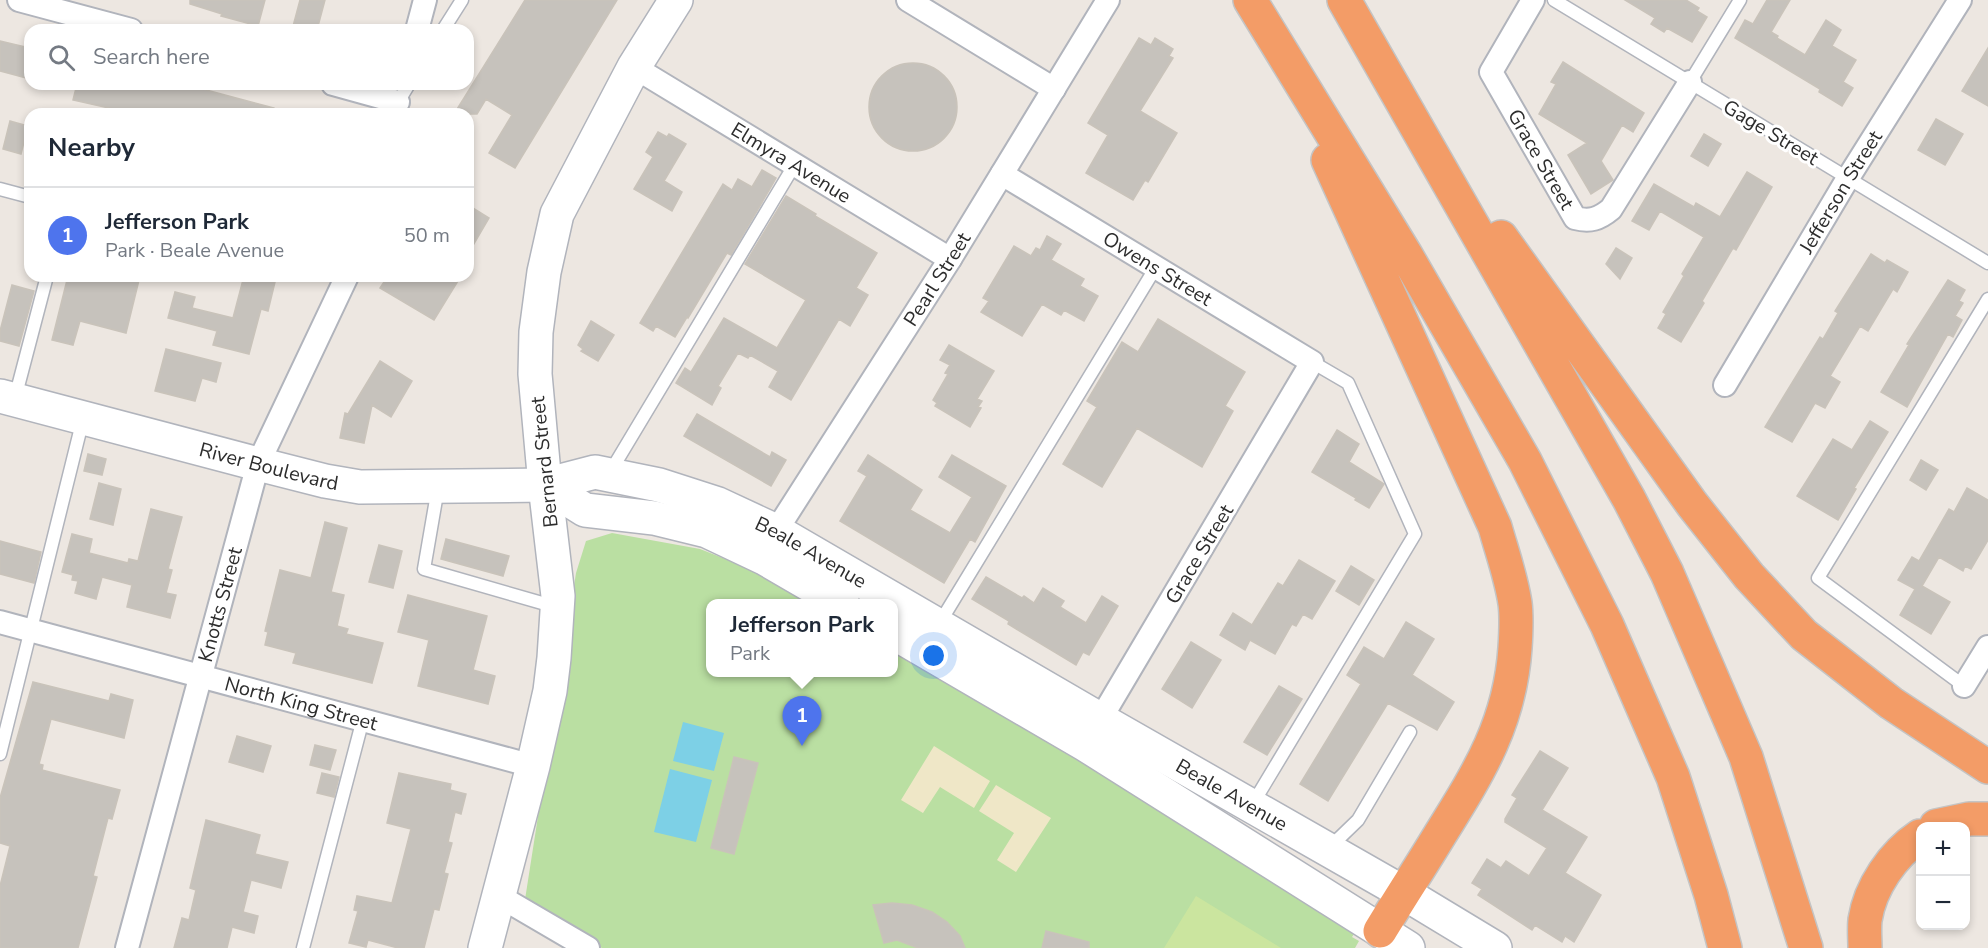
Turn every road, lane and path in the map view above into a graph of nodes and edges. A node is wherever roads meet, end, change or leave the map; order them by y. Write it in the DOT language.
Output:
graph roads {
  1 [pos="20,0"];
  2 [pos="425,0"];
  3 [pos="462,0"];
  4 [pos="676,0"];
  5 [pos="908,0"];
  6 [pos="1108,0"];
  7 [pos="1250,0"];
  8 [pos="1344,0"];
  9 [pos="1533,0"];
  10 [pos="1554,0"];
  11 [pos="1740,0"];
  12 [pos="1960,0"];
  13 [pos="109,24"];
  14 [pos="419,24"];
  15 [pos="447,24"];
  16 [pos="1269,30"];
  17 [pos="634,67"];
  18 [pos="1690,82"];
  19 [pos="1392,84"];
  20 [pos="1054,89"];
  21 [pos="368,90"];
  22 [pos="402,96"];
  23 [pos="795,164"];
  24 [pos="1002,174"];
  25 [pos="1848,178"];
  26 [pos="0,189"];
  27 [pos="24,195"];
  28 [pos="950,259"];
  29 [pos="1988,263"];
  30 [pos="1156,267"];
  31 [pos="45,282"];
  32 [pos="338,282"];
  33 [pos="1988,299"];
  34 [pos="1312,362"];
  35 [pos="1725,385"];
  36 [pos="7,398"];
  37 [pos="84,418"];
  38 [pos="258,464"];
  39 [pos="609,475"];
  40 [pos="545,485"];
  41 [pos="438,486"];
  42 [pos="770,544"];
  43 [pos="838,599"];
  44 [pos="864,599"];
  45 [pos="557,607"];
  46 [pos="898,619"];
  47 [pos="0,622"];
  48 [pos="32,630"];
  49 [pos="898,634"];
  50 [pos="931,638"];
  51 [pos="1988,647"];
  52 [pos="200,674"];
  53 [pos="1964,686"];
  54 [pos="363,719"];
  55 [pos="1093,732"];
  56 [pos="1410,732"];
  57 [pos="0,754"];
  58 [pos="532,766"];
  59 [pos="1988,767"];
  60 [pos="1251,806"];
  61 [pos="1988,819"];
  62 [pos="1955,822"];
  63 [pos="1916,839"];
  64 [pos="1328,849"];
  65 [pos="1404,893"];
  66 [pos="499,896"];
  67 [pos="1377,935"];
  68 [pos="127,948"];
  69 [pos="303,948"];
  70 [pos="485,948"];
  71 [pos="588,948"];
  72 [pos="1408,948"];
  73 [pos="1494,948"];
  74 [pos="1725,948"];
  75 [pos="1806,948"];
  76 [pos="1865,948"];
  1 -- 13 [label="street"];
  2 -- 14 [label="street"];
  3 -- 15 [label="lane"];
  4 -- 17 [label="main road, Bernard Street"];
  5 -- 20 [label="street"];
  6 -- 20 [label="street, Pearl Street"];
  7 -- 16 [label="highway"];
  8 -- 19 [label="highway"];
  9 -- 18 [label="street, Grace Street"];
  10 -- 18 [label="lane, Gage Street"];
  11 -- 18 [label="lane"];
  12 -- 25 [label="street, Jefferson Street"];
  16 -- 65 [label="highway"];
  16 -- 74 [label="highway"];
  17 -- 23 [label="street, Elmyra Avenue"];
  17 -- 40 [label="main road, Bernard Street"];
  18 -- 25 [label="lane, Gage Street"];
  19 -- 59 [label="highway"];
  19 -- 75 [label="highway"];
  20 -- 24 [label="street, Pearl Street"];
  21 -- 22 [label="street"];
  23 -- 28 [label="street, Elmyra Avenue"];
  23 -- 39 [label="lane"];
  24 -- 28 [label="street, Pearl Street"];
  24 -- 30 [label="street, Owens Street"];
  25 -- 29 [label="lane, Gage Street"];
  25 -- 35 [label="street, Jefferson Street"];
  26 -- 27 [label="lane"];
  28 -- 42 [label="street, Pearl Street"];
  30 -- 34 [label="street, Owens Street"];
  30 -- 50 [label="lane"];
  31 -- 36 [label="lane"];
  32 -- 38 [label="street, Knotts Street"];
  33 -- 53 [label="lane"];
  34 -- 55 [label="street, Grace Street"];
  34 -- 60 [label="lane"];
  36 -- 37 [label="main road, River Boulevard"];
  37 -- 38 [label="main road, River Boulevard"];
  37 -- 48 [label="lane"];
  38 -- 41 [label="main road, River Boulevard"];
  38 -- 52 [label="street, Knotts Street"];
  39 -- 40 [label="main road, Beale Avenue"];
  39 -- 42 [label="main road, Beale Avenue"];
  40 -- 41 [label="main road, River Boulevard"];
  40 -- 42 [label="main road, Beale Avenue"];
  40 -- 45 [label="main road, Bernard Street"];
  41 -- 45 [label="lane"];
  42 -- 43 [label="main road, Beale Avenue"];
  42 -- 44 [label="main road, Beale Avenue"];
  45 -- 58 [label="main road, Bernard Street"];
  46 -- 50 [label="main road, Beale Avenue"];
  47 -- 48 [label="street, North King Street"];
  48 -- 52 [label="street, North King Street"];
  48 -- 57 [label="lane"];
  49 -- 50 [label="main road, Beale Avenue"];
  50 -- 55 [label="main road, Beale Avenue"];
  51 -- 53 [label="street"];
  52 -- 54 [label="street, North King Street"];
  52 -- 68 [label="street, Knotts Street"];
  54 -- 58 [label="street, North King Street"];
  54 -- 69 [label="lane"];
  55 -- 60 [label="main road, Beale Avenue"];
  55 -- 67 [label="main road, Beale Avenue"];
  56 -- 64 [label="lane"];
  58 -- 66 [label="main road, Bernard Street"];
  60 -- 64 [label="main road, Beale Avenue"];
  61 -- 62 [label="highway"];
  63 -- 76 [label="highway"];
  64 -- 65 [label="main road, Beale Avenue"];
  65 -- 67 [label="highway"];
  65 -- 73 [label="main road, Beale Avenue"];
  66 -- 70 [label="main road, Bernard Street"];
  66 -- 71 [label="street"];
  67 -- 72 [label="main road, Beale Avenue"];
}
